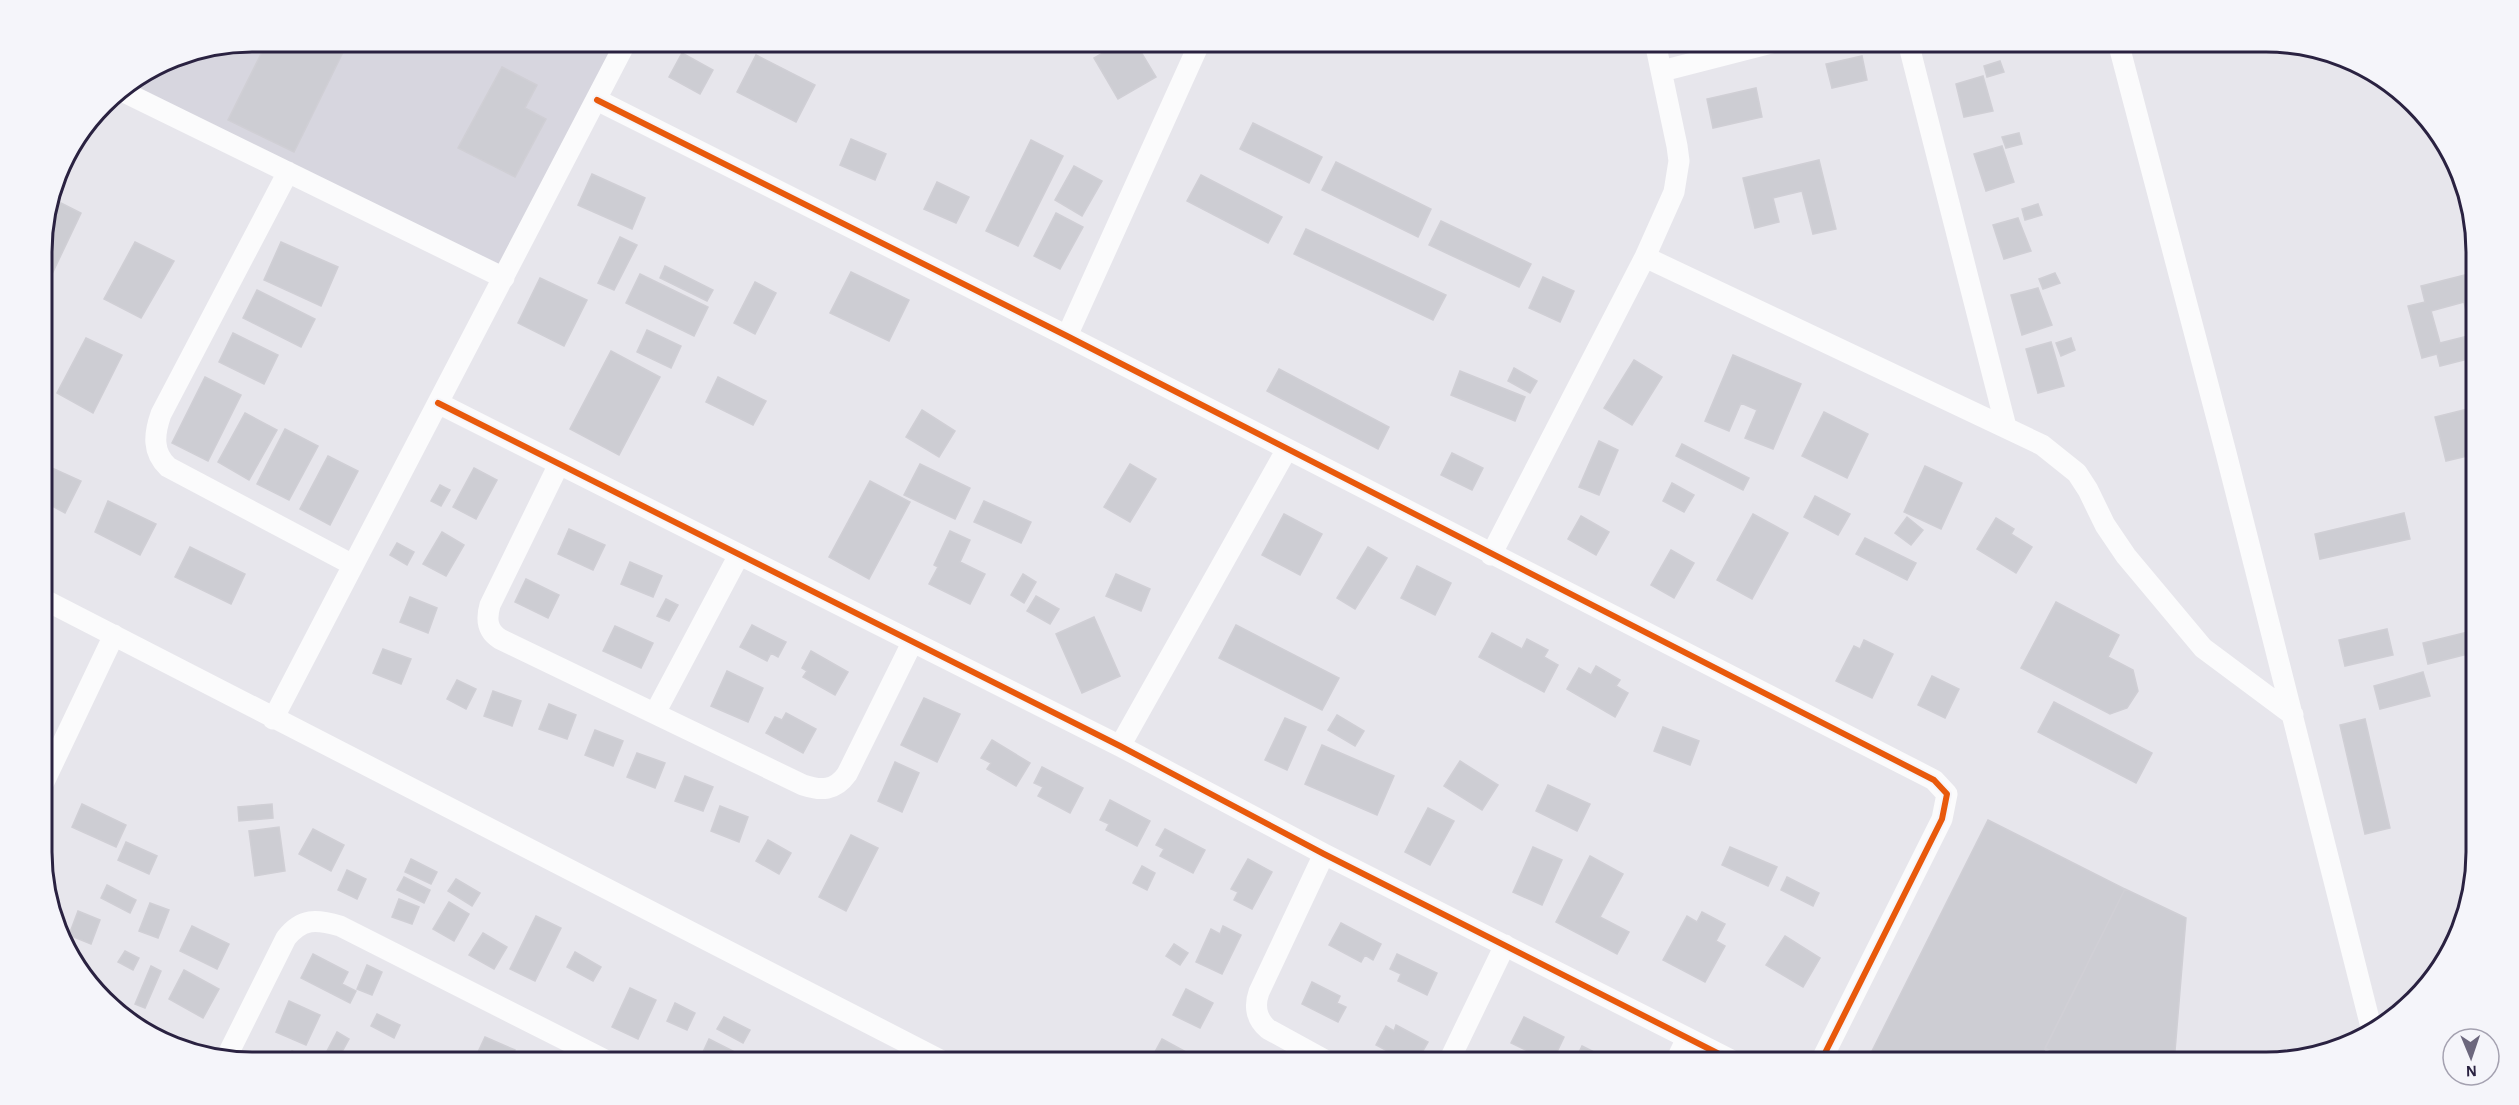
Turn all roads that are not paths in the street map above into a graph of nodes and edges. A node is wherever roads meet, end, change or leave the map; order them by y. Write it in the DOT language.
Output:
graph roads {
  1 [pos="1657,52"];
  2 [pos="1735,52"];
  3 [pos="1911,52"];
  4 [pos="2121,52"];
  5 [pos="621,53"];
  6 [pos="1195,53"];
  7 [pos="1662,71"];
  8 [pos="130,95"];
  9 [pos="597,100"];
  10 [pos="288,172"];
  11 [pos="1645,258"];
  12 [pos="504,278"];
  13 [pos="1067,336"];
  14 [pos="438,403"];
  15 [pos="2006,427"];
  16 [pos="1287,449"];
  17 [pos="559,464"];
  18 [pos="739,555"];
  19 [pos="1491,555"];
  20 [pos="353,565"];
  21 [pos="52,604"];
  22 [pos="114,635"];
  23 [pos="912,643"];
  24 [pos="655,713"];
  25 [pos="2293,715"];
  26 [pos="273,718"];
  27 [pos="1120,746"];
  28 [pos="52,761"];
  29 [pos="1324,854"];
  30 [pos="1505,945"];
  31 [pos="2370,1023"];
  32 [pos="1687,1038"];
  33 [pos="229,1051"];
  34 [pos="589,1052"];
  35 [pos="925,1052"];
  36 [pos="1310,1052"];
  37 [pos="1453,1052"];
  38 [pos="1680,1052"];
  39 [pos="1715,1052"];
  40 [pos="1826,1052"];
  1 -- 7 [label="street"];
  2 -- 7 [label="street"];
  3 -- 15 [label="street"];
  4 -- 25 [label="street"];
  5 -- 9 [label="street"];
  6 -- 13 [label="street"];
  7 -- 11 [label="street"];
  8 -- 10 [label="street"];
  9 -- 12 [label="street"];
  9 -- 13 [label="street"];
  10 -- 12 [label="street"];
  10 -- 20 [label="street"];
  11 -- 15 [label="street"];
  11 -- 19 [label="street"];
  12 -- 14 [label="street"];
  13 -- 16 [label="street"];
  14 -- 17 [label="street"];
  14 -- 20 [label="street"];
  15 -- 25 [label="street"];
  16 -- 19 [label="street"];
  16 -- 27 [label="street"];
  17 -- 18 [label="street"];
  17 -- 24 [label="street"];
  18 -- 23 [label="street"];
  18 -- 24 [label="street"];
  19 -- 40 [label="street"];
  20 -- 26 [label="street"];
  21 -- 22 [label="street"];
  22 -- 26 [label="street"];
  22 -- 28 [label="street"];
  23 -- 24 [label="street"];
  23 -- 27 [label="street"];
  25 -- 31 [label="street"];
  26 -- 35 [label="street"];
  27 -- 29 [label="street"];
  29 -- 30 [label="street"];
  29 -- 36 [label="street"];
  30 -- 32 [label="street"];
  30 -- 37 [label="street"];
  32 -- 38 [label="street"];
  32 -- 39 [label="street"];
  33 -- 34 [label="street"];
}
